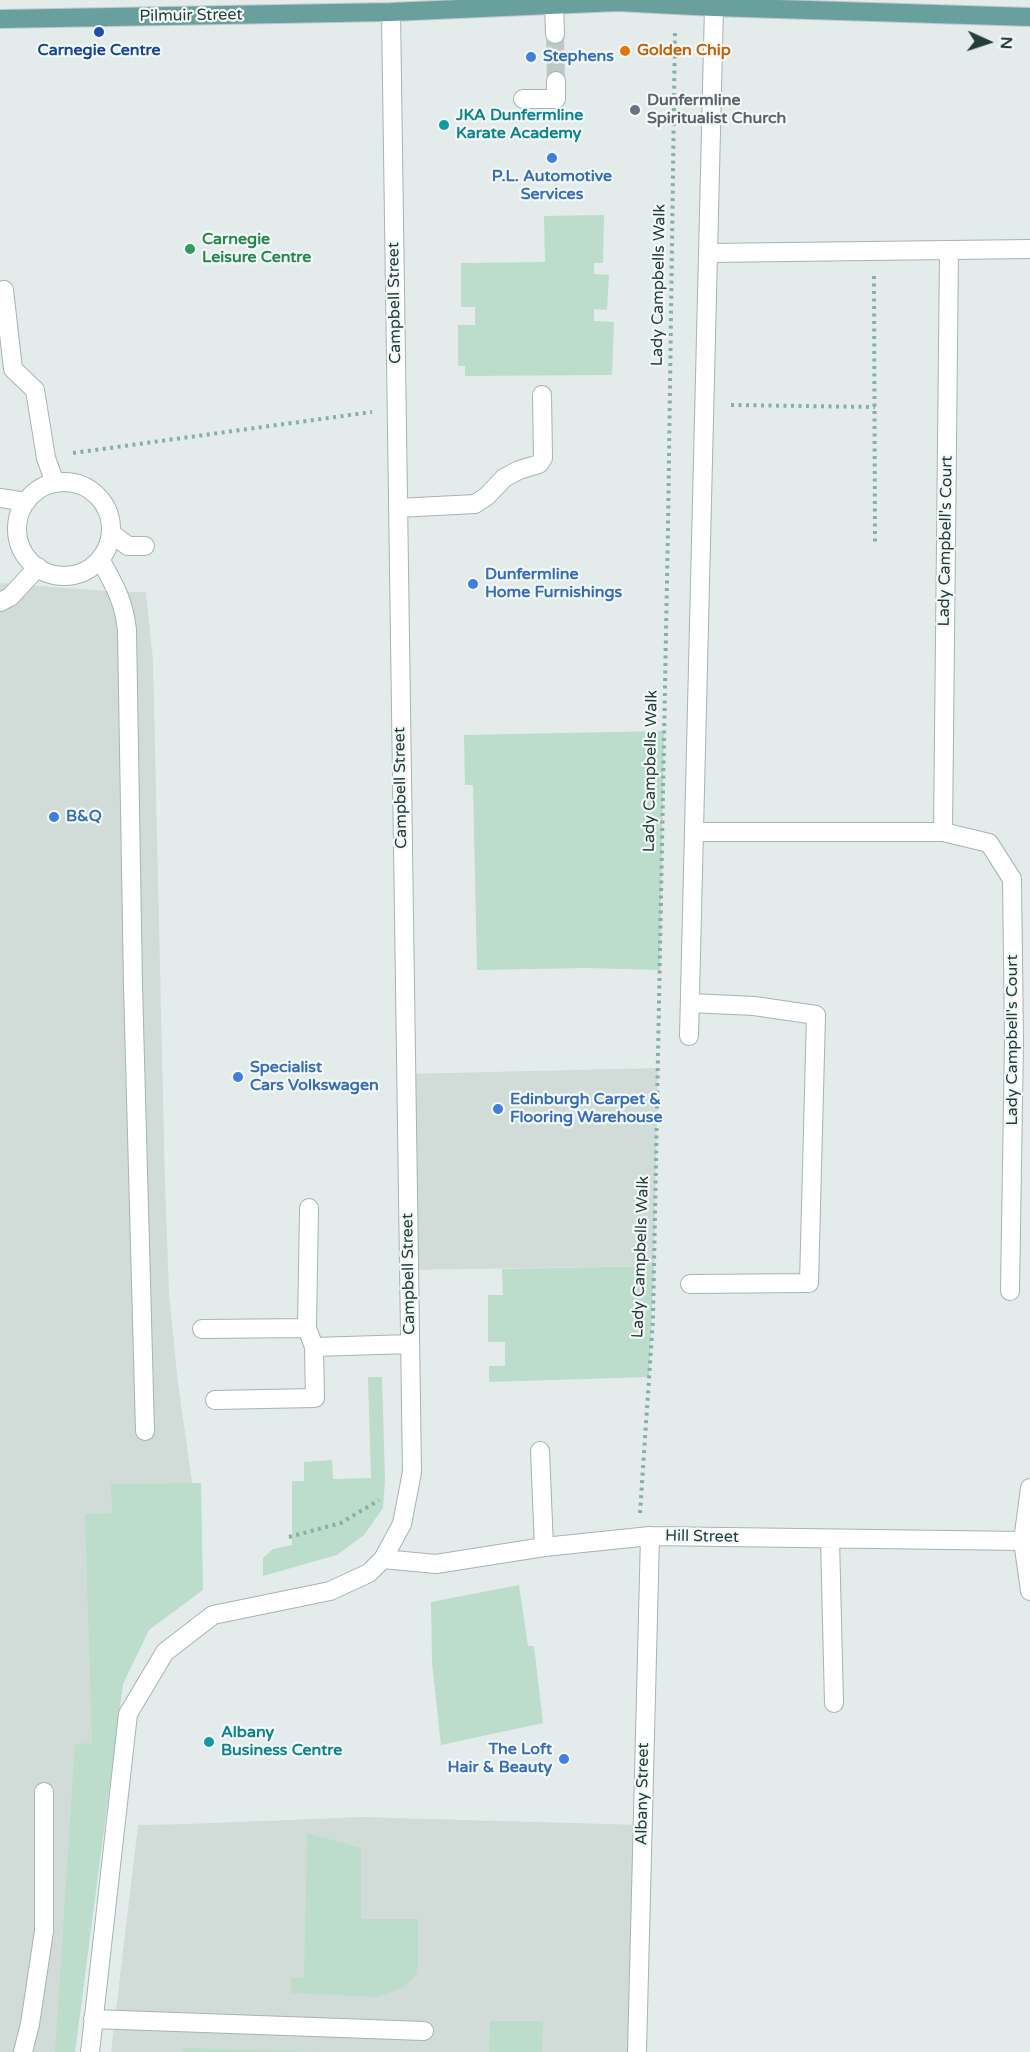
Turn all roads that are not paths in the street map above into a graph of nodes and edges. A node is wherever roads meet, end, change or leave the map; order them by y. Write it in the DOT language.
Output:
graph roads {
  1 [pos="617,1"];
  2 [pos="554,5"];
  3 [pos="860,6"];
  4 [pos="714,7"];
  5 [pos="392,12"];
  6 [pos="1030,17"];
  7 [pos="0,19"];
  8 [pos="555,34"];
  9 [pos="556,81"];
  10 [pos="523,99"];
  11 [pos="1030,249"];
  12 [pos="949,250"];
  13 [pos="708,253"];
  14 [pos="4,290"];
  15 [pos="542,394"];
  16 [pos="55,483"];
  17 [pos="0,498"];
  18 [pos="26,502"];
  19 [pos="398,508"];
  20 [pos="111,532"];
  21 [pos="145,546"];
  22 [pos="100,559"];
  23 [pos="38,567"];
  24 [pos="0,602"];
  25 [pos="694,832"];
  26 [pos="943,832"];
  27 [pos="690,1003"];
  28 [pos="689,1036"];
  29 [pos="309,1208"];
  30 [pos="690,1284"];
  31 [pos="1010,1291"];
  32 [pos="307,1328"];
  33 [pos="202,1329"];
  34 [pos="410,1344"];
  35 [pos="314,1347"];
  36 [pos="215,1400"];
  37 [pos="145,1431"];
  38 [pos="540,1451"];
  39 [pos="1030,1488"];
  40 [pos="644,1537"];
  41 [pos="830,1539"];
  42 [pos="1023,1541"];
  43 [pos="544,1547"];
  44 [pos="383,1559"];
  45 [pos="1030,1591"];
  46 [pos="834,1703"];
  47 [pos="44,1792"];
  48 [pos="93,2019"];
  49 [pos="424,2031"];
  50 [pos="23,2052"];
  51 [pos="90,2052"];
  52 [pos="636,2052"];
  1 -- 2 [label="main road, Pilmuir Street"];
  1 -- 4 [label="main road, Pilmuir Street"];
  2 -- 5 [label="main road, Pilmuir Street"];
  2 -- 8 [label="street"];
  3 -- 4 [label="main road, Pilmuir Street"];
  3 -- 6 [label="main road, Pilmuir Street"];
  4 -- 13 [label="street"];
  5 -- 7 [label="main road, Pilmuir Street"];
  5 -- 19 [label="street, Campbell Street"];
  9 -- 10 [label="street"];
  11 -- 12 [label="street"];
  12 -- 13 [label="street"];
  12 -- 26 [label="street, Lady Campbell's Court"];
  13 -- 25 [label="street"];
  14 -- 16 [label="street"];
  15 -- 19 [label="street"];
  16 -- 18 [label="street"];
  16 -- 20 [label="street"];
  17 -- 18 [label="street"];
  18 -- 23 [label="street"];
  19 -- 34 [label="street, Campbell Street"];
  20 -- 21 [label="street"];
  20 -- 22 [label="street"];
  22 -- 23 [label="street"];
  22 -- 37 [label="street"];
  23 -- 24 [label="street"];
  25 -- 26 [label="street, Lady Campbell's Court"];
  25 -- 27 [label="street"];
  26 -- 31 [label="street, Lady Campbell's Court"];
  27 -- 28 [label="street"];
  27 -- 30 [label="street"];
  29 -- 32 [label="street"];
  32 -- 33 [label="street"];
  32 -- 35 [label="street"];
  34 -- 35 [label="street"];
  34 -- 44 [label="street, Campbell Street"];
  35 -- 36 [label="street"];
  38 -- 43 [label="street"];
  39 -- 42 [label="street"];
  40 -- 41 [label="street, Hill Street"];
  40 -- 43 [label="street, Hill Street"];
  40 -- 52 [label="street, Albany Street"];
  41 -- 42 [label="street, Hill Street"];
  41 -- 46 [label="street"];
  42 -- 45 [label="street"];
  43 -- 44 [label="street, Hill Street"];
  44 -- 48 [label="street"];
  47 -- 50 [label="street"];
  48 -- 49 [label="street"];
  48 -- 51 [label="street"];
}
